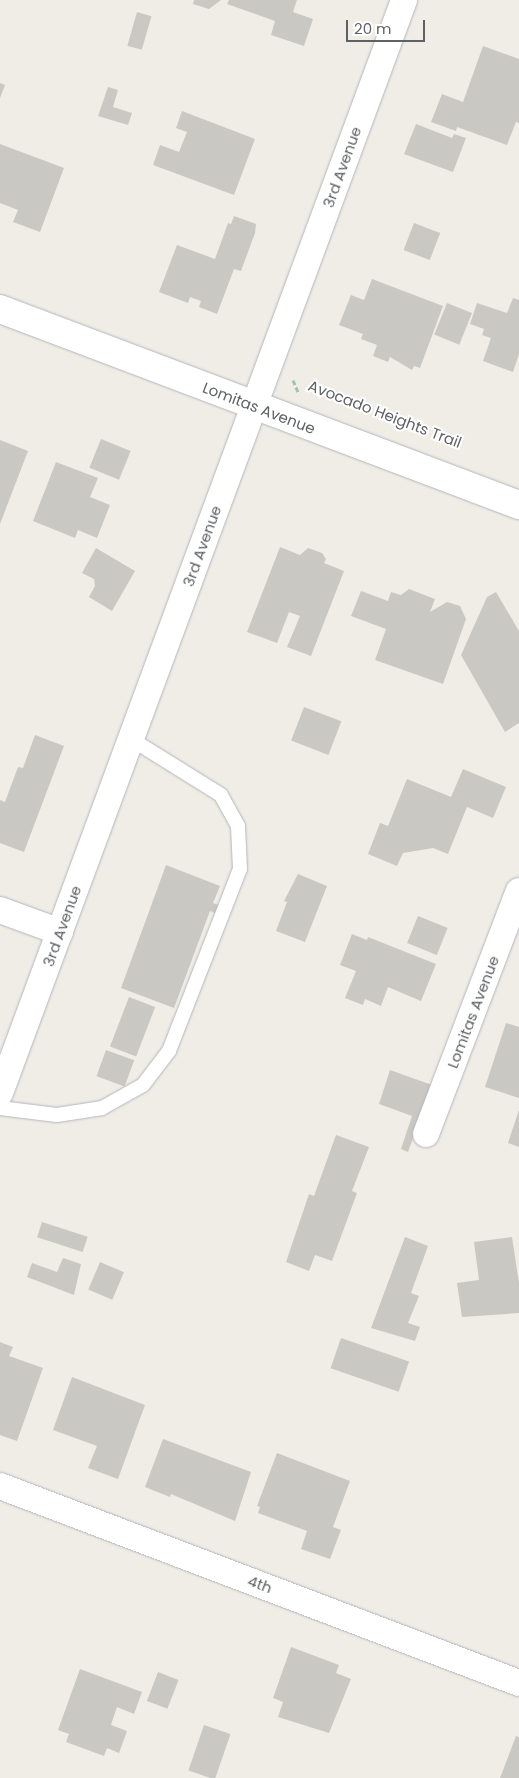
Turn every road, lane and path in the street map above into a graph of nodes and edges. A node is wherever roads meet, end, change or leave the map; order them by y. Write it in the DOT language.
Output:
graph roads {
  1 [pos="404,0"];
  2 [pos="0,309"];
  3 [pos="292,374"];
  4 [pos="302,396"];
  5 [pos="253,406"];
  6 [pos="519,504"];
  7 [pos="131,739"];
  8 [pos="519,891"];
  9 [pos="0,910"];
  10 [pos="60,932"];
  11 [pos="0,1093"];
  12 [pos="0,1108"];
  13 [pos="426,1134"];
  14 [pos="0,1486"];
  15 [pos="519,1682"];
  1 -- 5 [label="street, 3rd Avenue"];
  2 -- 5 [label="street, Lomitas Avenue"];
  3 -- 4 [label="path, Avocado Heights Trail"];
  5 -- 6 [label="street, Lomitas Avenue"];
  5 -- 7 [label="street, 3rd Avenue"];
  7 -- 10 [label="street, 3rd Avenue"];
  7 -- 12 [label="lane"];
  8 -- 13 [label="street, Lomitas Avenue"];
  9 -- 10 [label="street"];
  10 -- 11 [label="street, 3rd Avenue"];
  14 -- 15 [label="street, 4th"];
}
